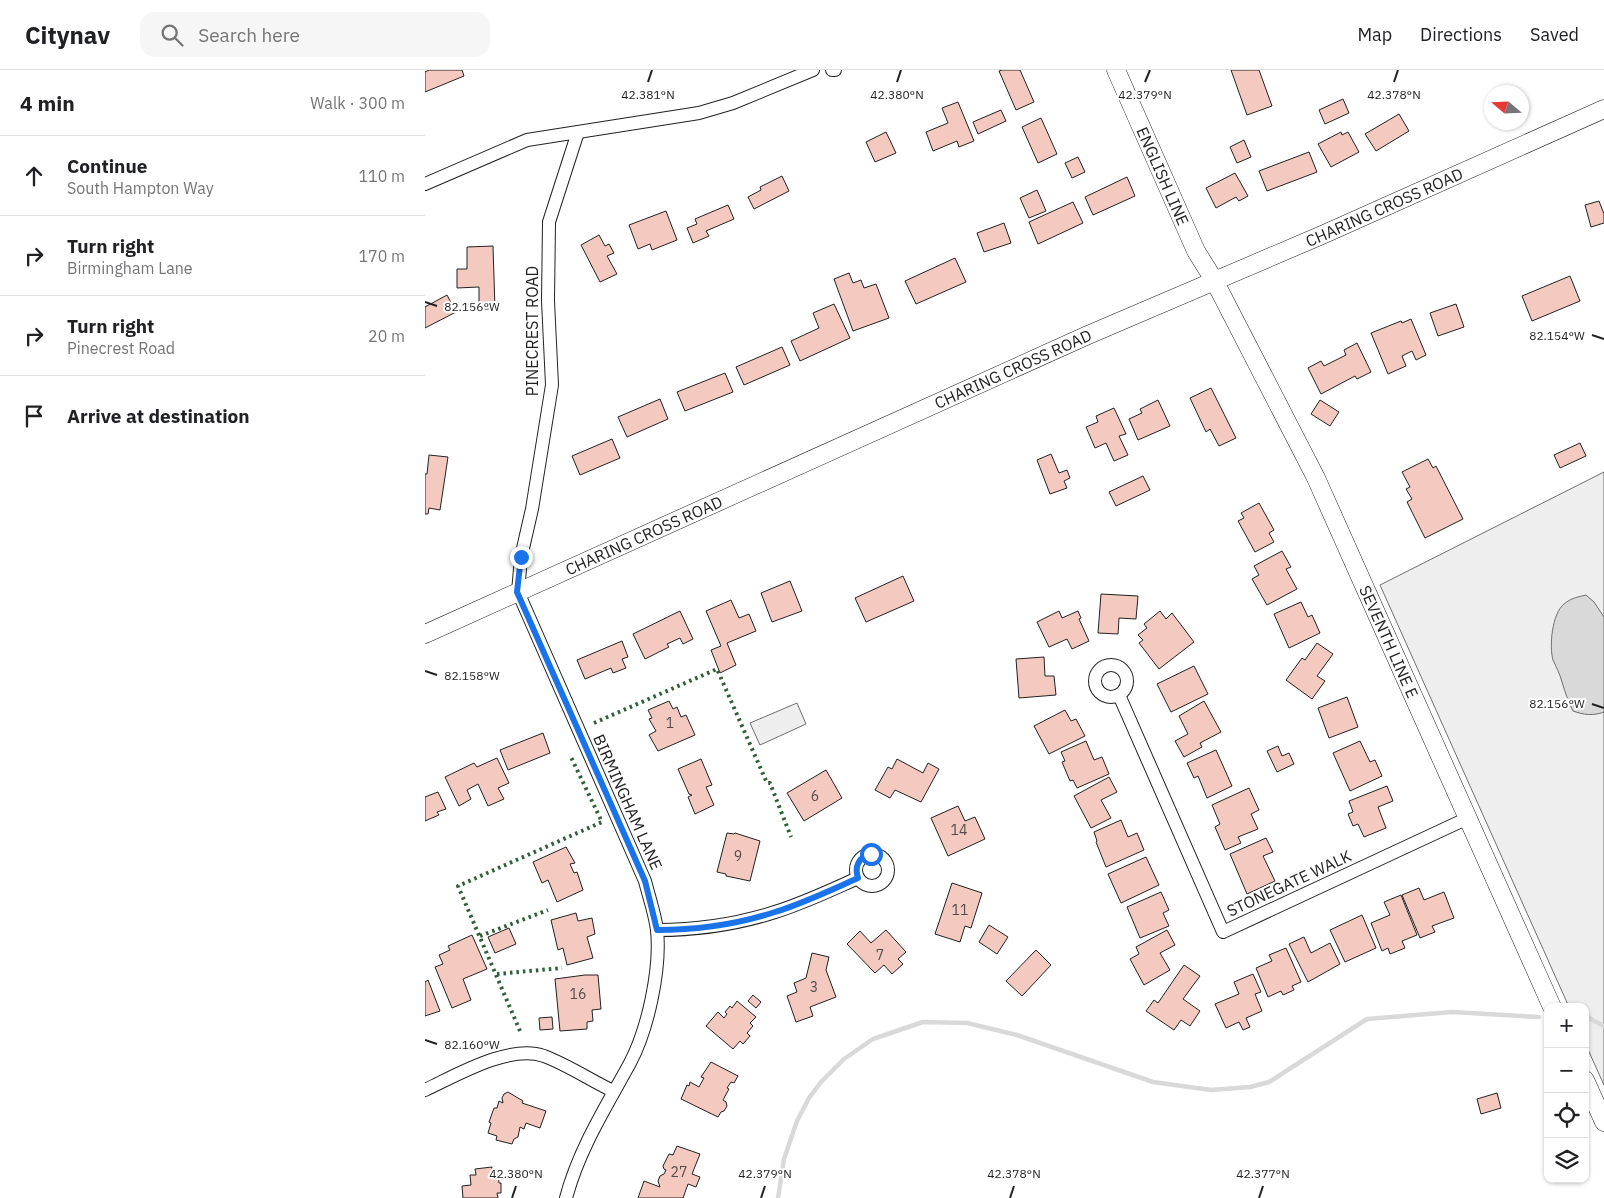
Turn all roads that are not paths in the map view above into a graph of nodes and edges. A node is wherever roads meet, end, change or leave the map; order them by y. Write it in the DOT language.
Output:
graph roads {
  1 [pos="813,70"];
  2 [pos="1117,70"];
  3 [pos="1604,109"];
  4 [pos="578,132"];
  5 [pos="425,184"];
  6 [pos="1214,280"];
  7 [pos="517,592"];
  8 [pos="425,634"];
  9 [pos="1119,695"];
  10 [pos="1468,818"];
  11 [pos="858,878"];
  12 [pos="657,930"];
  13 [pos="1550,1003"];
  14 [pos="1589,1089"];
  15 [pos="425,1090"];
  16 [pos="613,1091"];
  17 [pos="1604,1122"];
  18 [pos="566,1198"];
  1 -- 4 [label="street"];
  2 -- 6 [label="main road, ENGLISH LINE"];
  3 -- 6 [label="main road, CHARING CROSS ROAD"];
  4 -- 5 [label="street"];
  4 -- 7 [label="street, PINECREST ROAD"];
  6 -- 7 [label="main road, CHARING CROSS ROAD"];
  6 -- 10 [label="main road, SEVENTH LINE E"];
  7 -- 8 [label="main road, CHARING CROSS ROAD"];
  7 -- 12 [label="street, BIRMINGHAM LANE"];
  9 -- 10 [label="street, STONEGATE WALK"];
  10 -- 13 [label="main road, SEVENTH LINE E"];
  11 -- 12 [label="street"];
  12 -- 16 [label="street, BIRMINGHAM LANE"];
  14 -- 17 [label="main road"];
  15 -- 16 [label="street"];
  16 -- 18 [label="street, BIRMINGHAM LANE"];
}
